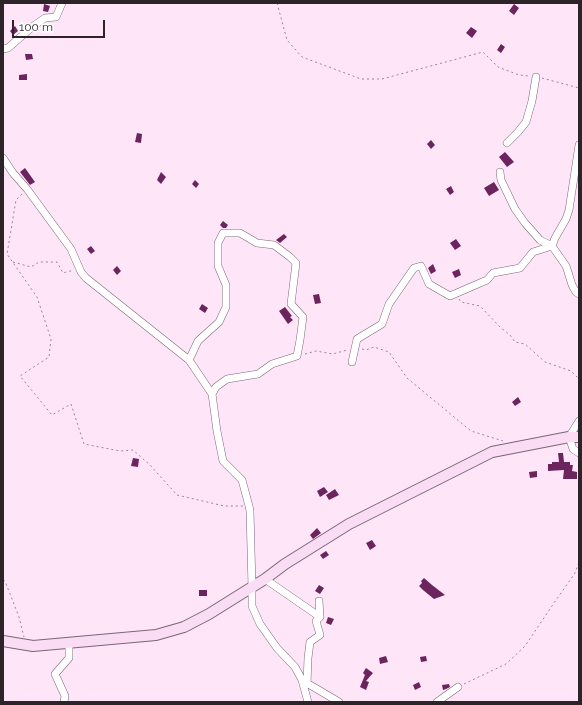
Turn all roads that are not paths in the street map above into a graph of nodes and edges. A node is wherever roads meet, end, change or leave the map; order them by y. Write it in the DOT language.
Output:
graph roads {
  1 [pos="62,3"];
  2 [pos="3,49"];
  3 [pos="536,77"];
  4 [pos="507,143"];
  5 [pos="579,145"];
  6 [pos="3,158"];
  7 [pos="500,172"];
  8 [pos="552,246"];
  9 [pos="579,294"];
  10 [pos="189,360"];
  11 [pos="352,362"];
  12 [pos="212,394"];
  13 [pos="579,421"];
  14 [pos="568,437"];
  15 [pos="579,437"];
  16 [pos="579,453"];
  17 [pos="265,579"];
  18 [pos="252,587"];
  19 [pos="319,600"];
  20 [pos="320,617"];
  21 [pos="5,643"];
  22 [pos="69,643"];
  23 [pos="305,682"];
  24 [pos="458,687"];
  25 [pos="64,702"];
  26 [pos="308,702"];
  27 [pos="339,702"];
  28 [pos="437,702"];
  1 -- 2 [label="street"];
  3 -- 4 [label="street"];
  5 -- 8 [label="street"];
  6 -- 10 [label="street"];
  7 -- 8 [label="street"];
  8 -- 9 [label="street"];
  8 -- 11 [label="street"];
  10 -- 12 [label="street"];
  10 -- 12 [label="street"];
  12 -- 18 [label="street"];
  13 -- 14 [label="street"];
  14 -- 15 [label="street"];
  14 -- 16 [label="street"];
  14 -- 17 [label="street"];
  17 -- 18 [label="street"];
  17 -- 20 [label="street"];
  18 -- 22 [label="street"];
  18 -- 23 [label="street"];
  19 -- 20 [label="street"];
  20 -- 23 [label="street"];
  21 -- 22 [label="street"];
  22 -- 25 [label="street"];
  23 -- 26 [label="street"];
  23 -- 27 [label="street"];
  24 -- 28 [label="street"];
}
